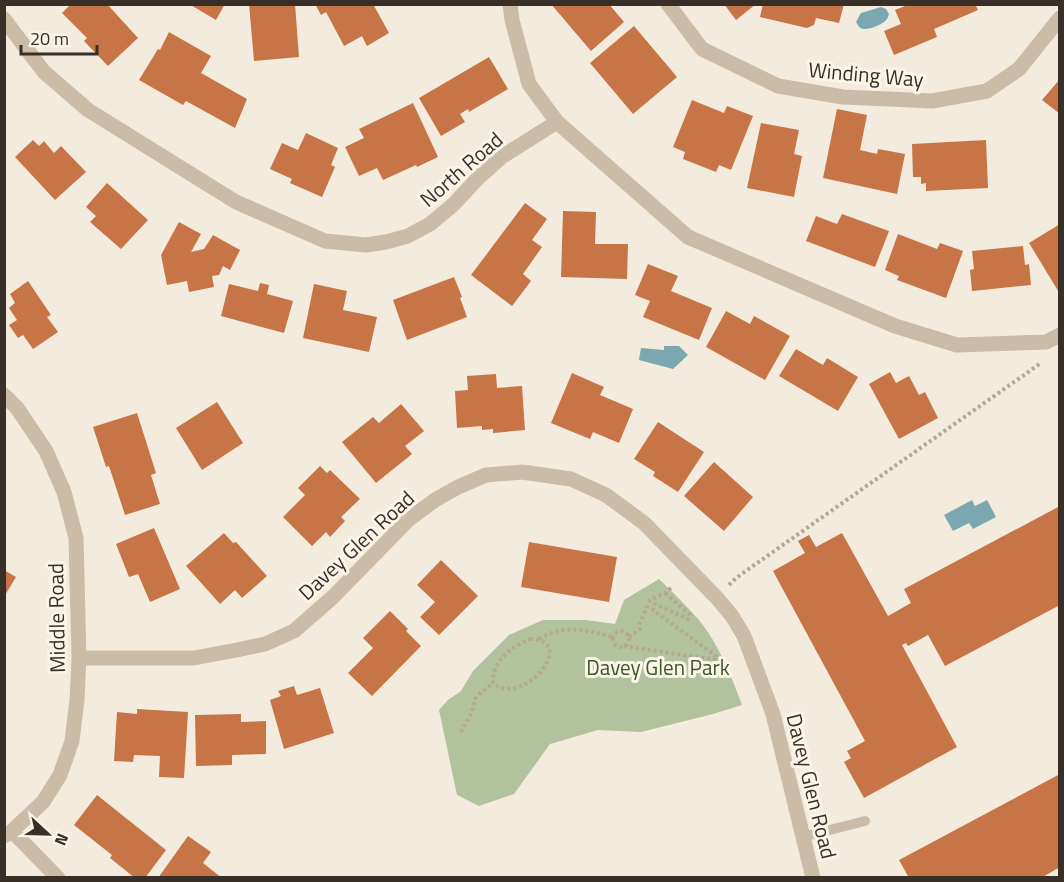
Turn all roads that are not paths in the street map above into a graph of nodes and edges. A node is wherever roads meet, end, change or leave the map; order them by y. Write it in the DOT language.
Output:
graph roads {
  1 [pos="510,4"];
  2 [pos="668,4"];
  3 [pos="1059,18"];
  4 [pos="4,19"];
  5 [pos="557,123"];
  6 [pos="1052,339"];
  7 [pos="4,395"];
  8 [pos="79,658"];
  9 [pos="865,821"];
  10 [pos="8,833"];
  11 [pos="802,837"];
  12 [pos="58,878"];
  13 [pos="813,878"];
  1 -- 5 [label="street"];
  2 -- 3 [label="street, Winding Way"];
  4 -- 5 [label="street, North Road"];
  5 -- 6 [label="street"];
  7 -- 8 [label="street, Middle Road"];
  8 -- 10 [label="street, Middle Road"];
  8 -- 11 [label="street, Davey Glen Road"];
  9 -- 11 [label="lane"];
  10 -- 12 [label="street"];
  11 -- 13 [label="street, Davey Glen Road"];
}
